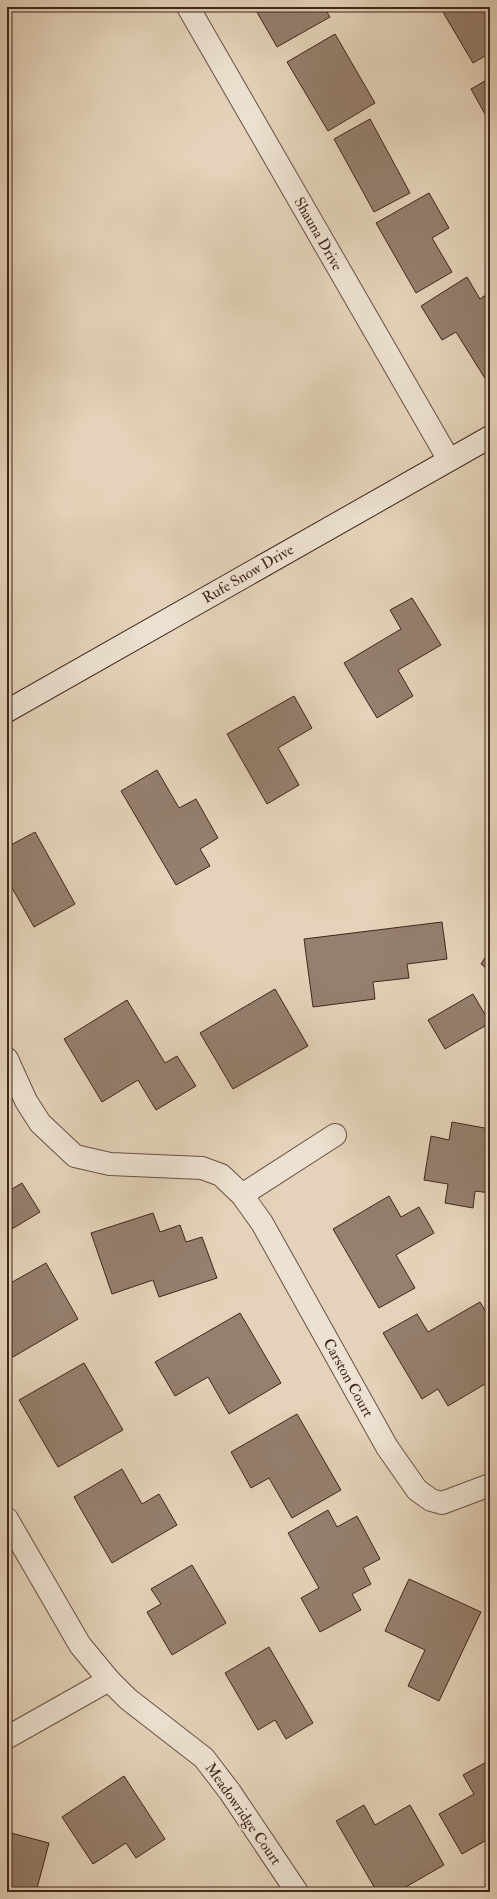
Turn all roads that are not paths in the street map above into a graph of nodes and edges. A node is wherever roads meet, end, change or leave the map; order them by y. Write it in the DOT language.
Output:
graph roads {
  1 [pos="188,7"];
  2 [pos="490,437"];
  3 [pos="449,460"];
  4 [pos="7,711"];
  5 [pos="7,1059"];
  6 [pos="335,1135"];
  7 [pos="242,1195"];
  8 [pos="490,1485"];
  9 [pos="7,1519"];
  10 [pos="109,1680"];
  11 [pos="8,1737"];
  12 [pos="297,1892"];
  1 -- 3 [label="street, Shauna Drive"];
  2 -- 3 [label="street, Rufe Snow Drive"];
  3 -- 4 [label="street, Rufe Snow Drive"];
  5 -- 7 [label="street, Carston Court"];
  6 -- 7 [label="street"];
  7 -- 8 [label="street, Carston Court"];
  9 -- 10 [label="street, Meadowridge Court"];
  10 -- 11 [label="street"];
  10 -- 12 [label="street, Meadowridge Court"];
}
